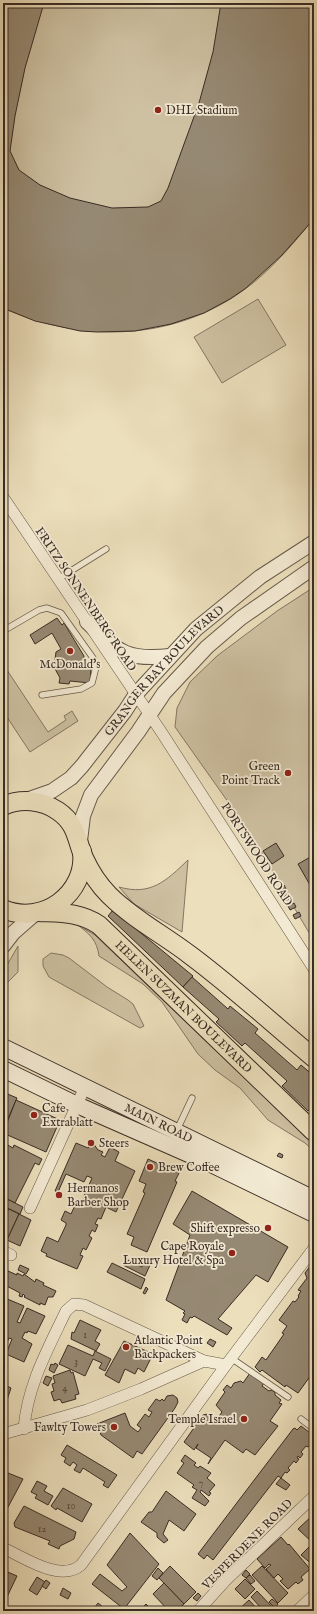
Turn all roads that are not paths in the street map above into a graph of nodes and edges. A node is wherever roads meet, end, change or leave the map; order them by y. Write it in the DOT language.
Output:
graph roads {
  1 [pos="3,497"];
  2 [pos="314,542"];
  3 [pos="106,549"];
  4 [pos="314,568"];
  5 [pos="58,579"];
  6 [pos="87,622"];
  7 [pos="3,631"];
  8 [pos="170,656"];
  9 [pos="136,694"];
  10 [pos="42,696"];
  11 [pos="149,714"];
  12 [pos="11,804"];
  13 [pos="81,845"];
  14 [pos="3,909"];
  15 [pos="38,912"];
  16 [pos="3,946"];
  17 [pos="314,969"];
  18 [pos="4,1051"];
  19 [pos="314,1058"];
  20 [pos="3,1069"];
  21 [pos="85,1087"];
  22 [pos="192,1098"];
  23 [pos="77,1106"];
  24 [pos="314,1132"];
  25 [pos="173,1139"];
  26 [pos="212,1157"];
  27 [pos="314,1199"];
  28 [pos="30,1208"];
  29 [pos="314,1214"];
  30 [pos="314,1248"];
  31 [pos="204,1361"];
  32 [pos="229,1361"];
  33 [pos="288,1396"];
  34 [pos="301,1419"];
  35 [pos="24,1429"];
  36 [pos="314,1429"];
  37 [pos="3,1434"];
  38 [pos="314,1496"];
  39 [pos="3,1548"];
  40 [pos="314,1595"];
  41 [pos="198,1611"];
  42 [pos="297,1611"];
  1 -- 5 [label="street, FRITZ SONNENBERG ROAD"];
  2 -- 8 [label="street, GRANGER BAY BOULEVARD"];
  3 -- 5 [label="lane"];
  4 -- 11 [label="street, GRANGER BAY BOULEVARD"];
  5 -- 6 [label="street, FRITZ SONNENBERG ROAD"];
  6 -- 8 [label="street"];
  6 -- 9 [label="street, FRITZ SONNENBERG ROAD"];
  7 -- 10 [label="lane"];
  8 -- 9 [label="street, GRANGER BAY BOULEVARD"];
  9 -- 11 [label="street, FRITZ SONNENBERG ROAD"];
  9 -- 12 [label="street, GRANGER BAY BOULEVARD"];
  11 -- 13 [label="street, GRANGER BAY BOULEVARD"];
  11 -- 17 [label="street, PORTSWOOD ROAD"];
  12 -- 13 [label="main road"];
  13 -- 15 [label="main road, HELEN SUZMAN BOULEVARD"];
  13 -- 19 [label="main road"];
  14 -- 15 [label="main road, HELEN SUZMAN BOULEVARD"];
  15 -- 16 [label="street"];
  15 -- 24 [label="main road, HELEN SUZMAN BOULEVARD"];
  18 -- 21 [label="main road, MAIN ROAD"];
  20 -- 23 [label="main road, MAIN ROAD"];
  21 -- 23 [label="street"];
  21 -- 25 [label="main road, MAIN ROAD"];
  22 -- 25 [label="lane"];
  23 -- 25 [label="main road, MAIN ROAD"];
  23 -- 28 [label="street"];
  25 -- 26 [label="main road, MAIN ROAD"];
  26 -- 27 [label="main road, MAIN ROAD"];
  26 -- 29 [label="main road, MAIN ROAD"];
  30 -- 32 [label="street"];
  31 -- 32 [label="street"];
  31 -- 35 [label="street"];
  31 -- 35 [label="street"];
  32 -- 33 [label="lane"];
  32 -- 39 [label="street"];
  34 -- 36 [label="lane"];
  35 -- 37 [label="street"];
  38 -- 41 [label="street, VESPERDENE ROAD"];
  40 -- 42 [label="street"];
}
